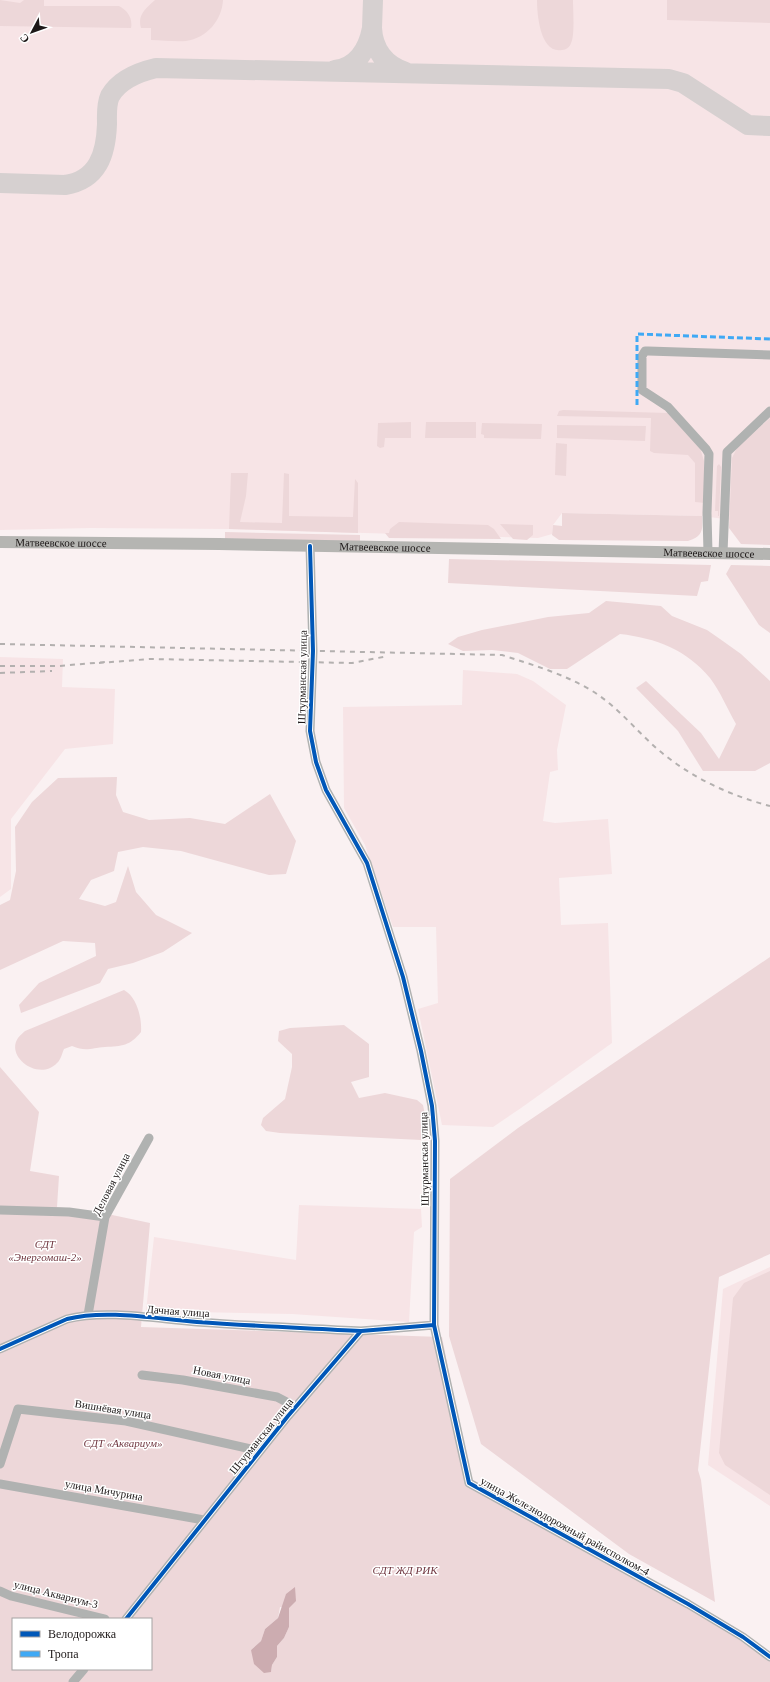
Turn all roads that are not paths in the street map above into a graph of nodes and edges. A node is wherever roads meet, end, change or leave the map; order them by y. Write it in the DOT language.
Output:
graph roads {
  1 [pos="770,355"];
  2 [pos="770,411"];
  3 [pos="0,542"];
  4 [pos="310,546"];
  5 [pos="708,553"];
  6 [pos="723,553"];
  7 [pos="770,554"];
  8 [pos="149,1138"];
  9 [pos="0,1210"];
  10 [pos="105,1217"];
  11 [pos="88,1315"];
  12 [pos="434,1325"];
  13 [pos="361,1331"];
  14 [pos="0,1348"];
  15 [pos="142,1375"];
  16 [pos="296,1406"];
  17 [pos="260,1451"];
  18 [pos="0,1464"];
  19 [pos="0,1484"];
  20 [pos="204,1520"];
  21 [pos="0,1592"];
  22 [pos="101,1618"];
  23 [pos="127,1618"];
  24 [pos="770,1656"];
  25 [pos="83,1670"];
  26 [pos="73,1682"];
  1 -- 5 [label="street"];
  2 -- 6 [label="street"];
  3 -- 4 [label="main road, Матвеевское шоссе"];
  4 -- 5 [label="main road, Матвеевское шоссе"];
  4 -- 12 [label="street, Штурманская улица"];
  5 -- 6 [label="main road, Матвеевское шоссе"];
  6 -- 7 [label="main road, Матвеевское шоссе"];
  8 -- 10 [label="street, Деловая улица"];
  9 -- 10 [label="street"];
  10 -- 11 [label="street, Деловая улица"];
  11 -- 13 [label="street, Дачная улица"];
  11 -- 14 [label="street, Дачная улица"];
  12 -- 13 [label="street"];
  12 -- 24 [label="street, улица Железнодорожный райисполком-4"];
  13 -- 16 [label="street, Штурманская улица"];
  15 -- 16 [label="street, Новая улица"];
  16 -- 17 [label="street, Штурманская улица"];
  17 -- 18 [label="street, Вишнёвая улица"];
  17 -- 20 [label="street, Штурманская улица"];
  19 -- 20 [label="street, улица Мичурина"];
  20 -- 23 [label="street, Штурманская улица"];
  21 -- 22 [label="street, улица Аквариум-3"];
  25 -- 26 [label="street"];
}
